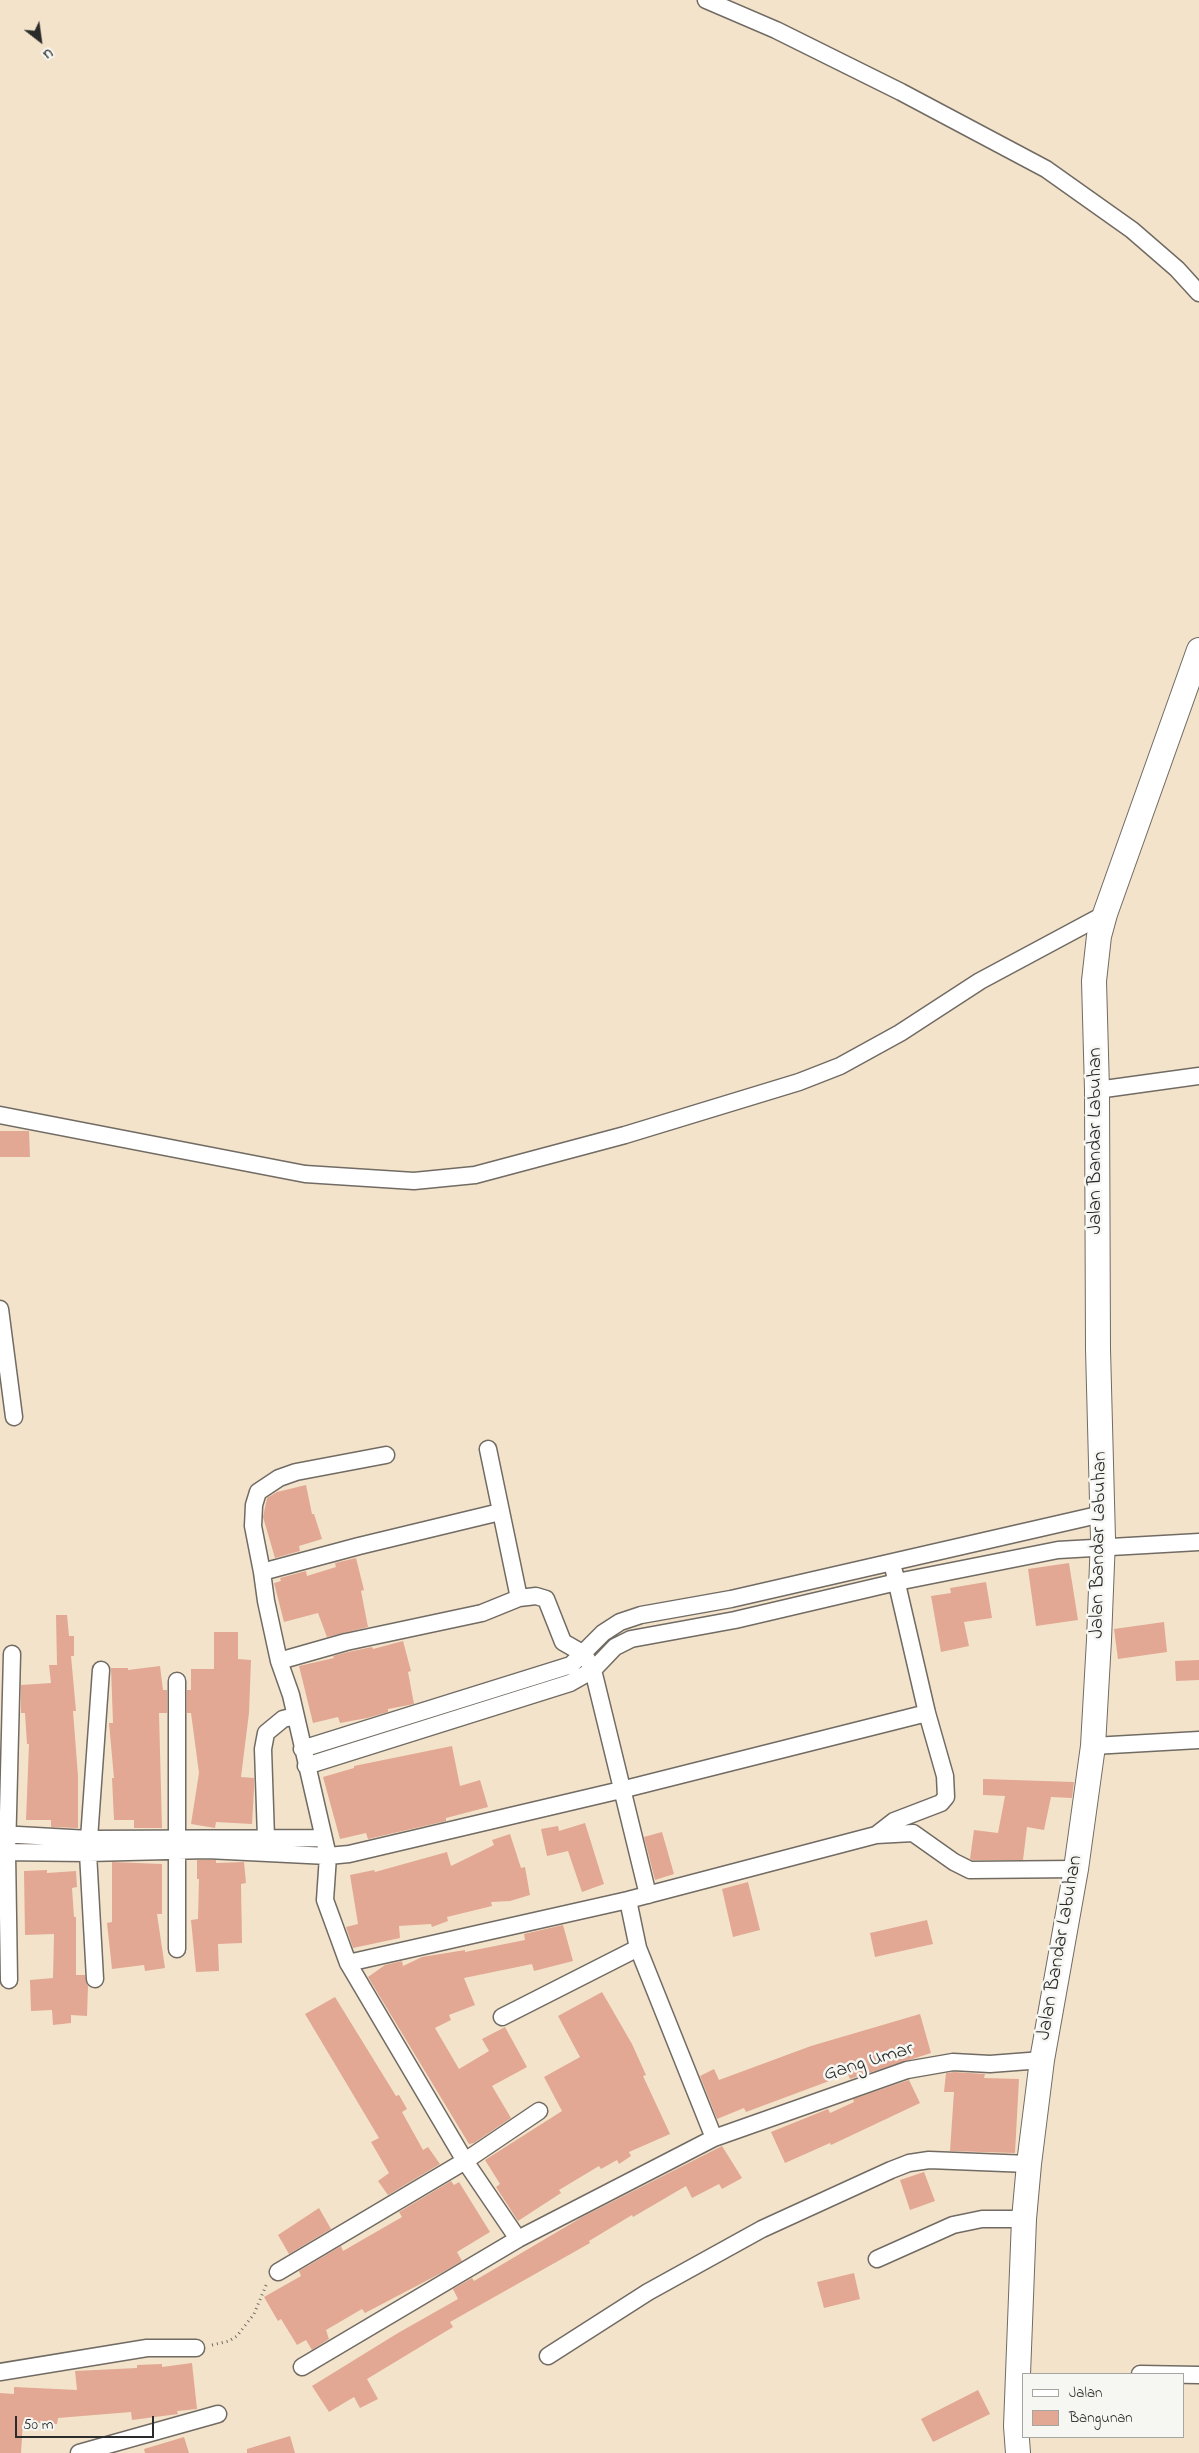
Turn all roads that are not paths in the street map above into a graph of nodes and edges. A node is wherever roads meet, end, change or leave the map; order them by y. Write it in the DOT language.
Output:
graph roads {
  1 [pos="706,0"];
  2 [pos="1199,294"];
  3 [pos="1199,650"];
  4 [pos="1105,914"];
  5 [pos="1199,1076"];
  6 [pos="1098,1090"];
  7 [pos="0,1114"];
  8 [pos="0,1309"];
  9 [pos="14,1417"];
  10 [pos="488,1449"];
  11 [pos="386,1454"];
  12 [pos="500,1512"];
  13 [pos="1102,1514"];
  14 [pos="1000,1538"];
  15 [pos="1199,1542"];
  16 [pos="1102,1547"];
  17 [pos="891,1560"];
  18 [pos="1003,1561"];
  19 [pos="262,1572"];
  20 [pos="897,1582"];
  21 [pos="520,1598"];
  22 [pos="12,1654"];
  23 [pos="584,1654"];
  24 [pos="279,1661"];
  25 [pos="563,1668"];
  26 [pos="101,1670"];
  27 [pos="593,1670"];
  28 [pos="176,1681"];
  29 [pos="570,1683"];
  30 [pos="927,1713"];
  31 [pos="295,1716"];
  32 [pos="1199,1740"];
  33 [pos="1093,1746"];
  34 [pos="302,1749"];
  35 [pos="306,1766"];
  36 [pos="621,1790"];
  37 [pos="4,1834"];
  38 [pos="876,1835"];
  39 [pos="266,1838"];
  40 [pos="323,1838"];
  41 [pos="177,1844"];
  42 [pos="89,1846"];
  43 [pos="4,1852"];
  44 [pos="328,1856"];
  45 [pos="1076,1869"];
  46 [pos="648,1895"];
  47 [pos="628,1900"];
  48 [pos="638,1948"];
  49 [pos="177,1949"];
  50 [pos="348,1963"];
  51 [pos="9,1980"];
  52 [pos="94,1980"];
  53 [pos="502,2017"];
  54 [pos="1042,2060"];
  55 [pos="540,2111"];
  56 [pos="714,2138"];
  57 [pos="465,2161"];
  58 [pos="1029,2164"];
  59 [pos="1024,2219"];
  60 [pos="518,2239"];
  61 [pos="877,2259"];
  62 [pos="278,2272"];
  63 [pos="196,2348"];
  64 [pos="548,2356"];
  65 [pos="302,2367"];
  66 [pos="0,2372"];
  67 [pos="1184,2374"];
  68 [pos="1199,2374"];
  69 [pos="1020,2386"];
  70 [pos="218,2414"];
  71 [pos="79,2453"];
  72 [pos="1018,2453"];
  1 -- 2 [label="street"];
  3 -- 4 [label="main road, Jalan Bandar Labuhan"];
  4 -- 6 [label="main road, Jalan Bandar Labuhan"];
  4 -- 7 [label="street"];
  5 -- 6 [label="street"];
  6 -- 13 [label="main road, Jalan Bandar Labuhan"];
  8 -- 9 [label="street"];
  10 -- 12 [label="street"];
  11 -- 19 [label="street"];
  12 -- 19 [label="street"];
  12 -- 21 [label="street"];
  13 -- 14 [label="street"];
  13 -- 16 [label="main road, Jalan Bandar Labuhan"];
  14 -- 17 [label="street"];
  14 -- 18 [label="street"];
  15 -- 16 [label="street"];
  16 -- 18 [label="street"];
  16 -- 33 [label="main road, Jalan Bandar Labuhan"];
  17 -- 20 [label="street"];
  17 -- 23 [label="street"];
  18 -- 20 [label="street"];
  19 -- 24 [label="street"];
  20 -- 27 [label="street"];
  20 -- 30 [label="street"];
  21 -- 23 [label="street"];
  21 -- 24 [label="street"];
  22 -- 37 [label="street"];
  23 -- 25 [label="street"];
  23 -- 27 [label="street"];
  24 -- 31 [label="street"];
  25 -- 29 [label="street"];
  25 -- 34 [label="street"];
  26 -- 42 [label="street"];
  27 -- 29 [label="street"];
  27 -- 36 [label="street"];
  28 -- 41 [label="street"];
  29 -- 35 [label="street"];
  30 -- 36 [label="street"];
  30 -- 38 [label="street"];
  31 -- 34 [label="street"];
  31 -- 39 [label="street"];
  32 -- 33 [label="street"];
  33 -- 45 [label="main road, Jalan Bandar Labuhan"];
  34 -- 35 [label="street"];
  35 -- 40 [label="street"];
  36 -- 44 [label="street"];
  36 -- 46 [label="street"];
  37 -- 42 [label="street"];
  37 -- 43 [label="street"];
  38 -- 45 [label="street"];
  38 -- 46 [label="street"];
  39 -- 40 [label="street"];
  39 -- 41 [label="street"];
  40 -- 44 [label="street"];
  41 -- 42 [label="street"];
  41 -- 44 [label="street"];
  41 -- 49 [label="street"];
  42 -- 43 [label="street"];
  42 -- 52 [label="street"];
  43 -- 51 [label="street"];
  44 -- 50 [label="street"];
  45 -- 54 [label="main road, Jalan Bandar Labuhan"];
  46 -- 47 [label="street"];
  47 -- 48 [label="street"];
  47 -- 50 [label="street"];
  48 -- 53 [label="street"];
  48 -- 56 [label="street"];
  50 -- 57 [label="street"];
  54 -- 56 [label="street, Gang Umar"];
  54 -- 58 [label="main road, Jalan Bandar Labuhan"];
  55 -- 57 [label="street"];
  56 -- 60 [label="street, Gang Umar"];
  57 -- 60 [label="street"];
  57 -- 62 [label="street"];
  58 -- 59 [label="main road, Jalan Bandar Labuhan"];
  58 -- 64 [label="street"];
  59 -- 61 [label="street"];
  59 -- 69 [label="main road, Jalan Bandar Labuhan"];
  60 -- 65 [label="street, Gang Umar"];
  63 -- 66 [label="street"];
  67 -- 68 [label="street"];
  69 -- 72 [label="main road, Jalan Bandar Labuhan"];
  70 -- 71 [label="street"];
}
